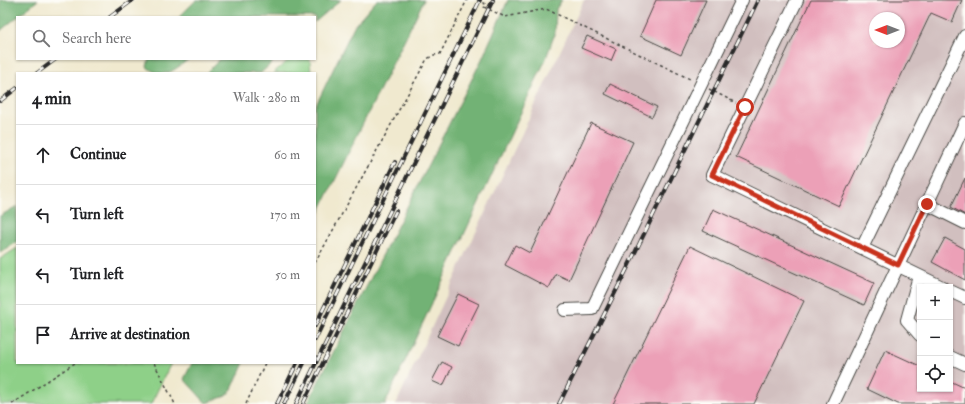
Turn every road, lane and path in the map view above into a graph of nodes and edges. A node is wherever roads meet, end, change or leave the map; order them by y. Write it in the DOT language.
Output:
graph roads {
  1 [pos="467,0"];
  2 [pos="477,0"];
  3 [pos="742,0"];
  4 [pos="797,0"];
  5 [pos="965,36"];
  6 [pos="701,85"];
  7 [pos="745,107"];
  8 [pos="965,123"];
  9 [pos="927,204"];
  10 [pos="965,223"];
  11 [pos="862,248"];
  12 [pos="316,261"];
  13 [pos="898,265"];
  14 [pos="919,276"];
  15 [pos="936,284"];
  16 [pos="953,292"];
  17 [pos="965,298"];
  18 [pos="565,310"];
  19 [pos="917,332"];
  20 [pos="953,358"];
  21 [pos="73,364"];
  22 [pos="155,364"];
  23 [pos="265,364"];
  24 [pos="965,364"];
  25 [pos="12,404"];
  26 [pos="175,404"];
  27 [pos="246,404"];
  28 [pos="833,404"];
  1 -- 12 [label="path"];
  2 -- 6 [label="path"];
  3 -- 6 [label="lane"];
  4 -- 7 [label="lane"];
  5 -- 11 [label="lane"];
  6 -- 7 [label="path"];
  6 -- 18 [label="lane"];
  7 -- 11 [label="lane"];
  8 -- 9 [label="lane"];
  9 -- 10 [label="lane"];
  9 -- 13 [label="lane"];
  11 -- 13 [label="lane"];
  13 -- 14 [label="lane"];
  13 -- 28 [label="lane"];
  14 -- 15 [label="lane"];
  14 -- 19 [label="lane"];
  16 -- 17 [label="lane"];
  20 -- 24 [label="lane"];
  21 -- 25 [label="path"];
  22 -- 26 [label="path"];
  23 -- 27 [label="path"];
}
